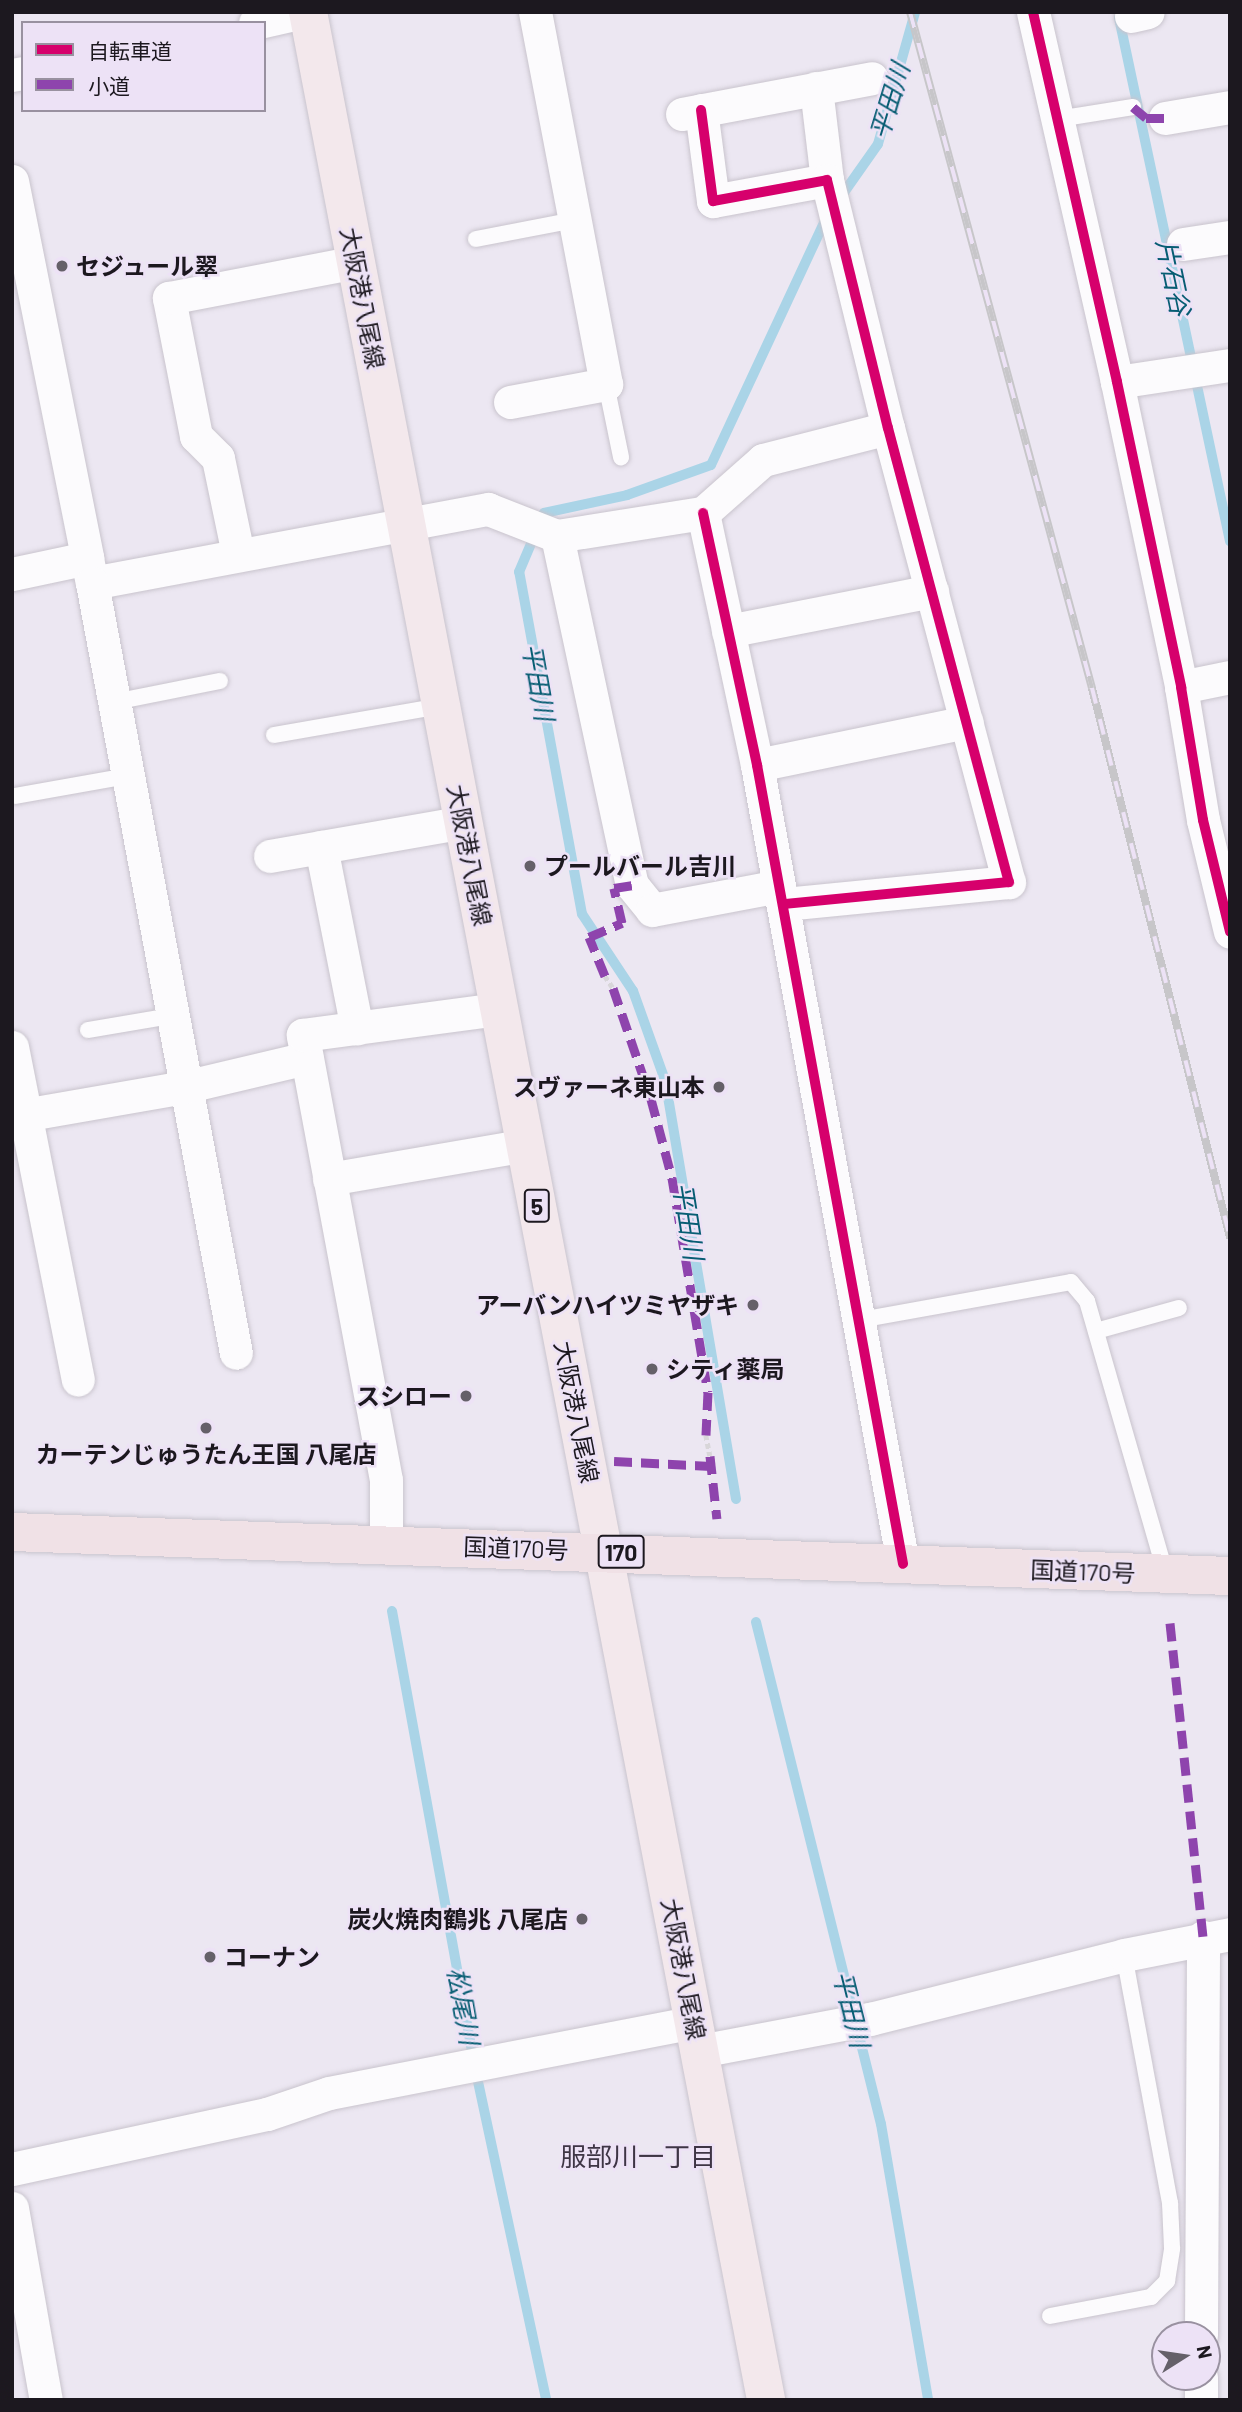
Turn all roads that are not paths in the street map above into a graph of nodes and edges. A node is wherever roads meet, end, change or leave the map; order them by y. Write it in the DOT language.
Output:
graph roads {
  1 [pos="306,12"];
  2 [pos="534,12"];
  3 [pos="1033,12"];
  4 [pos="264,21"];
  5 [pos="872,78"];
  6 [pos="816,88"];
  7 [pos="1133,107"];
  8 [pos="1230,107"];
  9 [pos="1165,118"];
  10 [pos="1058,119"];
  11 [pos="12,181"];
  12 [pos="831,197"];
  13 [pos="575,220"];
  14 [pos="1230,237"];
  15 [pos="476,239"];
  16 [pos="1183,244"];
  17 [pos="356,262"];
  18 [pos="1230,365"];
  19 [pos="1117,382"];
  20 [pos="606,384"];
  21 [pos="510,402"];
  22 [pos="888,428"];
  23 [pos="621,457"];
  24 [pos="703,513"];
  25 [pos="406,521"];
  26 [pos="545,531"];
  27 [pos="238,554"];
  28 [pos="89,570"];
  29 [pos="12,573"];
  30 [pos="932,591"];
  31 [pos="728,631"];
  32 [pos="1230,677"];
  33 [pos="220,681"];
  34 [pos="1181,687"];
  35 [pos="114,702"];
  36 [pos="442,706"];
  37 [pos="967,722"];
  38 [pos="274,735"];
  39 [pos="757,765"];
  40 [pos="127,776"];
  41 [pos="15,796"];
  42 [pos="1216,817"];
  43 [pos="464,822"];
  44 [pos="321,847"];
  45 [pos="270,856"];
  46 [pos="781,895"];
  47 [pos="1230,932"];
  48 [pos="499,1009"];
  49 [pos="171,1016"];
  50 [pos="357,1028"];
  51 [pos="88,1030"];
  52 [pos="12,1048"];
  53 [pos="307,1058"];
  54 [pos="184,1087"];
  55 [pos="19,1116"];
  56 [pos="526,1145"];
  57 [pos="329,1179"];
  58 [pos="1179,1308"];
  59 [pos="860,1320"];
  60 [pos="1096,1331"];
  61 [pos="236,1353"];
  62 [pos="78,1380"];
  63 [pos="12,1532"];
  64 [pos="386,1544"];
  65 [pos="603,1552"];
  66 [pos="903,1564"];
  67 [pos="1165,1574"];
  68 [pos="1230,1576"];
  69 [pos="1216,1935"];
  70 [pos="1124,1955"];
  71 [pos="697,2036"];
  72 [pos="12,2169"];
  73 [pos="12,2208"];
  74 [pos="1050,2316"];
  75 [pos="1202,2321"];
  76 [pos="46,2400"];
  77 [pos="766,2400"];
  1 -- 4 [label="street"];
  1 -- 17 [label="main road, 大阪港八尾線 / 5"];
  2 -- 13 [label="street"];
  3 -- 10 [label="street"];
  5 -- 6 [label="street"];
  6 -- 12 [label="street"];
  6 -- 12 [label="street"];
  7 -- 10 [label="lane"];
  8 -- 9 [label="street"];
  10 -- 19 [label="street"];
  11 -- 28 [label="street"];
  12 -- 22 [label="street"];
  13 -- 15 [label="lane"];
  13 -- 20 [label="street"];
  14 -- 16 [label="street"];
  17 -- 25 [label="main road, 大阪港八尾線 / 5"];
  17 -- 27 [label="street"];
  18 -- 19 [label="street"];
  19 -- 34 [label="street"];
  20 -- 21 [label="street"];
  20 -- 23 [label="lane"];
  22 -- 24 [label="street"];
  22 -- 30 [label="street"];
  24 -- 26 [label="street"];
  24 -- 31 [label="street"];
  25 -- 26 [label="street"];
  25 -- 27 [label="street"];
  25 -- 36 [label="main road, 大阪港八尾線 / 5"];
  26 -- 46 [label="street"];
  27 -- 28 [label="street"];
  28 -- 29 [label="street"];
  28 -- 35 [label="street"];
  30 -- 31 [label="street"];
  30 -- 37 [label="street"];
  31 -- 39 [label="street"];
  32 -- 34 [label="street"];
  33 -- 35 [label="lane"];
  34 -- 42 [label="street"];
  35 -- 40 [label="street"];
  36 -- 38 [label="lane"];
  36 -- 43 [label="main road, 大阪港八尾線 / 5"];
  37 -- 39 [label="street"];
  37 -- 46 [label="street"];
  39 -- 46 [label="street"];
  40 -- 41 [label="lane"];
  40 -- 49 [label="street"];
  42 -- 47 [label="street"];
  43 -- 44 [label="street"];
  43 -- 48 [label="main road, 大阪港八尾線 / 5"];
  44 -- 45 [label="street"];
  44 -- 50 [label="street"];
  46 -- 59 [label="street"];
  48 -- 50 [label="street"];
  48 -- 56 [label="main road, 大阪港八尾線 / 5"];
  49 -- 51 [label="lane"];
  49 -- 54 [label="street"];
  50 -- 53 [label="street"];
  52 -- 55 [label="street"];
  53 -- 54 [label="street"];
  53 -- 57 [label="street"];
  54 -- 55 [label="street"];
  54 -- 61 [label="street"];
  55 -- 62 [label="street"];
  56 -- 57 [label="street"];
  56 -- 65 [label="main road, 大阪港八尾線 / 5"];
  57 -- 64 [label="street"];
  58 -- 60 [label="lane"];
  59 -- 60 [label="lane"];
  59 -- 66 [label="street"];
  60 -- 67 [label="lane"];
  63 -- 64 [label="highway, 国道170号 / 170"];
  64 -- 65 [label="highway, 国道170号 / 170"];
  65 -- 66 [label="highway, 国道170号 / 170"];
  65 -- 71 [label="main road, 大阪港八尾線 / 5"];
  66 -- 67 [label="highway, 国道170号 / 170"];
  67 -- 68 [label="highway, 国道170号 / 170"];
  69 -- 70 [label="street"];
  69 -- 75 [label="street"];
  70 -- 71 [label="street"];
  70 -- 74 [label="lane"];
  71 -- 72 [label="street"];
  71 -- 77 [label="main road, 大阪港八尾線 / 5"];
  73 -- 76 [label="street"];
}
